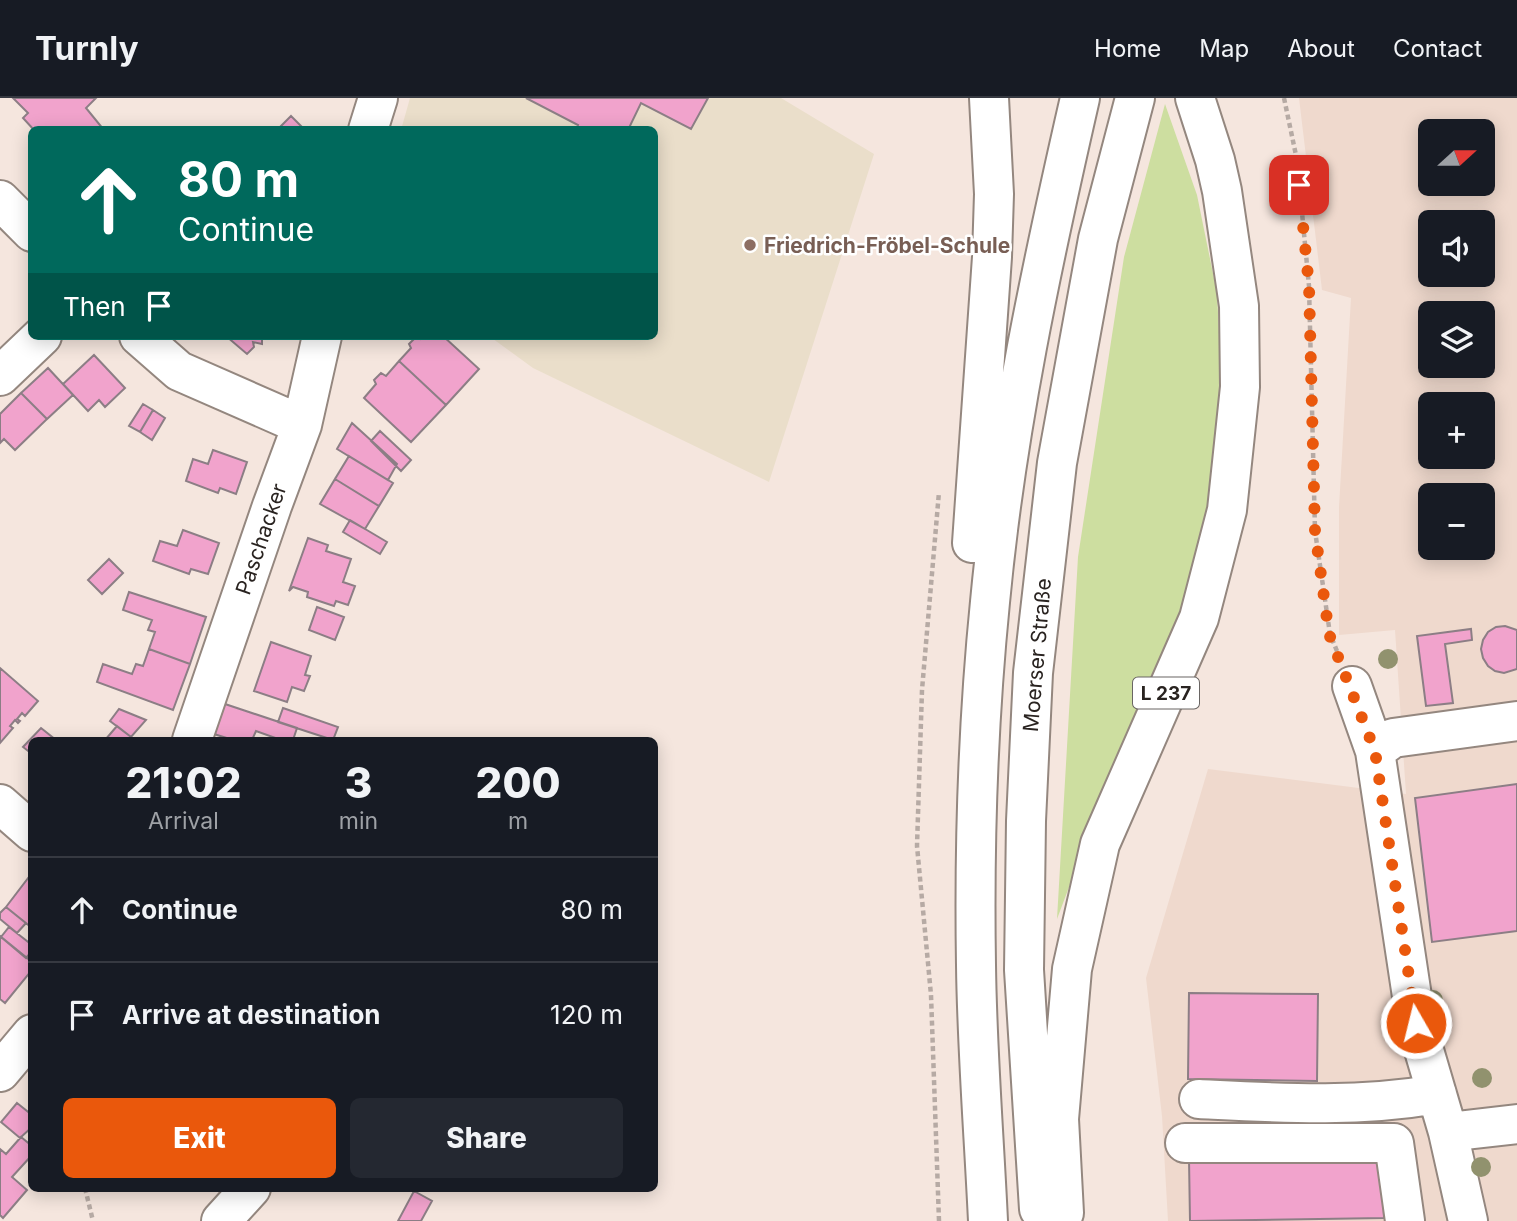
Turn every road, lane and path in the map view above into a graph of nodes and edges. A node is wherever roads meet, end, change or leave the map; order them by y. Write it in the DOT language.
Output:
graph roads {
  1 [pos="378,98"];
  2 [pos="989,98"];
  3 [pos="1080,98"];
  4 [pos="1135,98"];
  5 [pos="1195,98"];
  6 [pos="1284,98"];
  7 [pos="369,126"];
  8 [pos="0,200"];
  9 [pos="28,228"];
  10 [pos="38,340"];
  11 [pos="144,340"];
  12 [pos="321,340"];
  13 [pos="0,376"];
  14 [pos="302,425"];
  15 [pos="939,490"];
  16 [pos="990,602"];
  17 [pos="1352,686"];
  18 [pos="1517,721"];
  19 [pos="193,737"];
  20 [pos="1375,751"];
  21 [pos="1,789"];
  22 [pos="28,826"];
  23 [pos="28,1039"];
  24 [pos="0,1072"];
  25 [pos="1437,1094"];
  26 [pos="1199,1099"];
  27 [pos="1517,1124"];
  28 [pos="1448,1132"];
  29 [pos="1185,1143"];
  30 [pos="86,1192"];
  31 [pos="247,1192"];
  32 [pos="93,1221"];
  33 [pos="221,1221"];
  34 [pos="939,1221"];
  35 [pos="988,1221"];
  36 [pos="1040,1221"];
  37 [pos="1059,1221"];
  38 [pos="1405,1221"];
  39 [pos="1468,1221"];
  1 -- 7 [label="main road"];
  2 -- 16 [label="main road"];
  3 -- 16 [label="main road"];
  4 -- 36 [label="main road, Moerser Straße"];
  5 -- 37 [label="main road, L 237"];
  6 -- 17 [label="path"];
  8 -- 9 [label="main road"];
  10 -- 13 [label="main road"];
  11 -- 14 [label="main road"];
  12 -- 14 [label="main road, Paschacker"];
  14 -- 19 [label="main road, Paschacker"];
  15 -- 34 [label="path"];
  16 -- 35 [label="main road"];
  17 -- 20 [label="main road"];
  18 -- 20 [label="main road"];
  20 -- 25 [label="main road"];
  21 -- 22 [label="main road"];
  23 -- 24 [label="main road"];
  25 -- 26 [label="main road"];
  25 -- 28 [label="main road"];
  27 -- 28 [label="main road"];
  28 -- 39 [label="main road"];
  29 -- 38 [label="main road"];
  30 -- 32 [label="path"];
  31 -- 33 [label="main road"];
}
